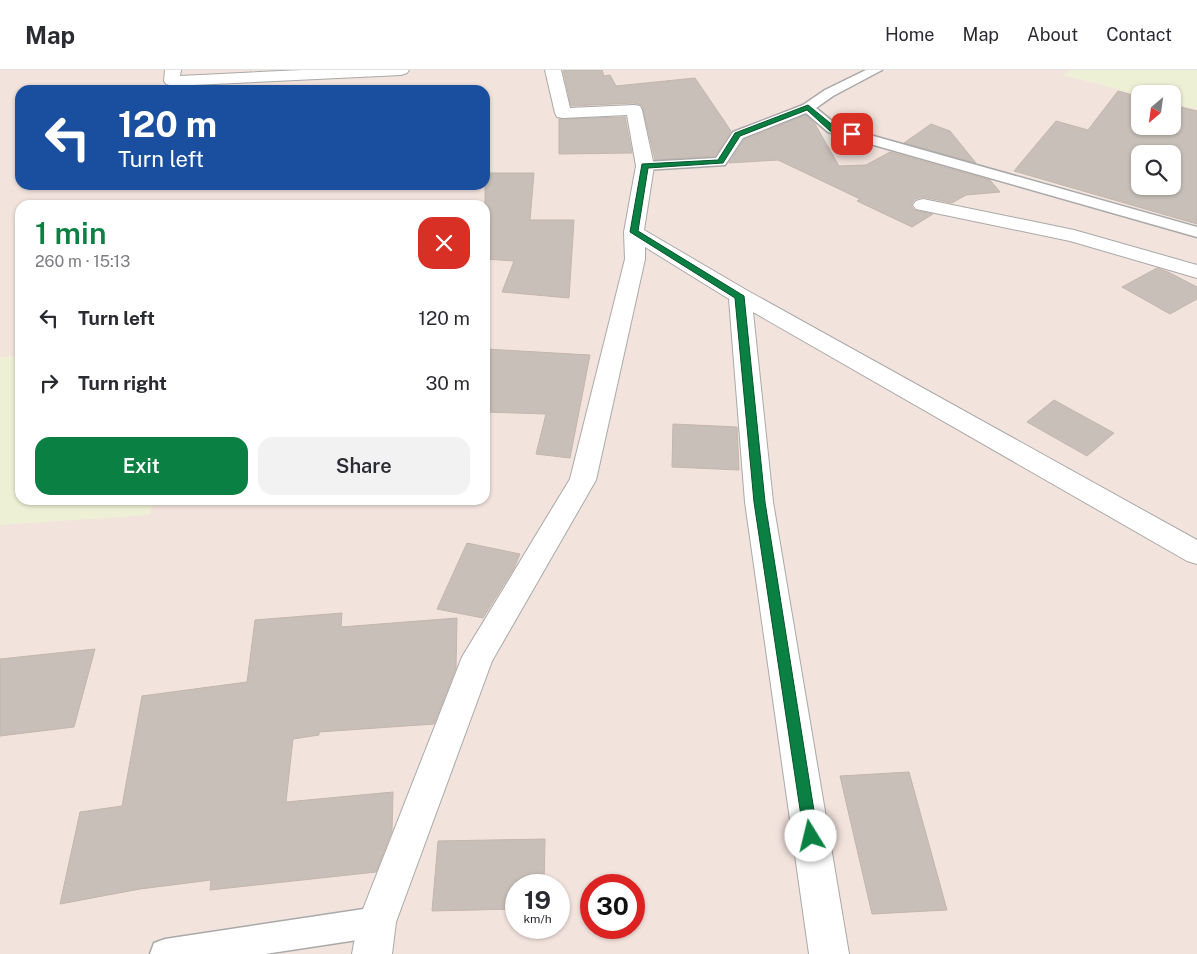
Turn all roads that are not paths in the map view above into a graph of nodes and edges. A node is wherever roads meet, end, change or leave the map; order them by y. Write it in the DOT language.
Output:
graph roads {
  1 [pos="173,70"];
  2 [pos="401,70"];
  3 [pos="553,70"];
  4 [pos="876,70"];
  5 [pos="808,108"];
  6 [pos="645,166"];
  7 [pos="923,205"];
  8 [pos="634,232"];
  9 [pos="1197,232"];
  10 [pos="1197,272"];
  11 [pos="740,296"];
  12 [pos="1197,553"];
  13 [pos="377,922"];
  14 [pos="165,954"];
  15 [pos="372,954"];
  16 [pos="829,954"];
  1 -- 2 [label="street"];
  3 -- 6 [label="street"];
  4 -- 5 [label="lane"];
  5 -- 6 [label="lane"];
  5 -- 9 [label="lane"];
  6 -- 8 [label="street"];
  7 -- 10 [label="street"];
  8 -- 11 [label="street"];
  8 -- 13 [label="street"];
  11 -- 12 [label="street"];
  11 -- 16 [label="street"];
  13 -- 14 [label="lane"];
  13 -- 15 [label="street"];
}
